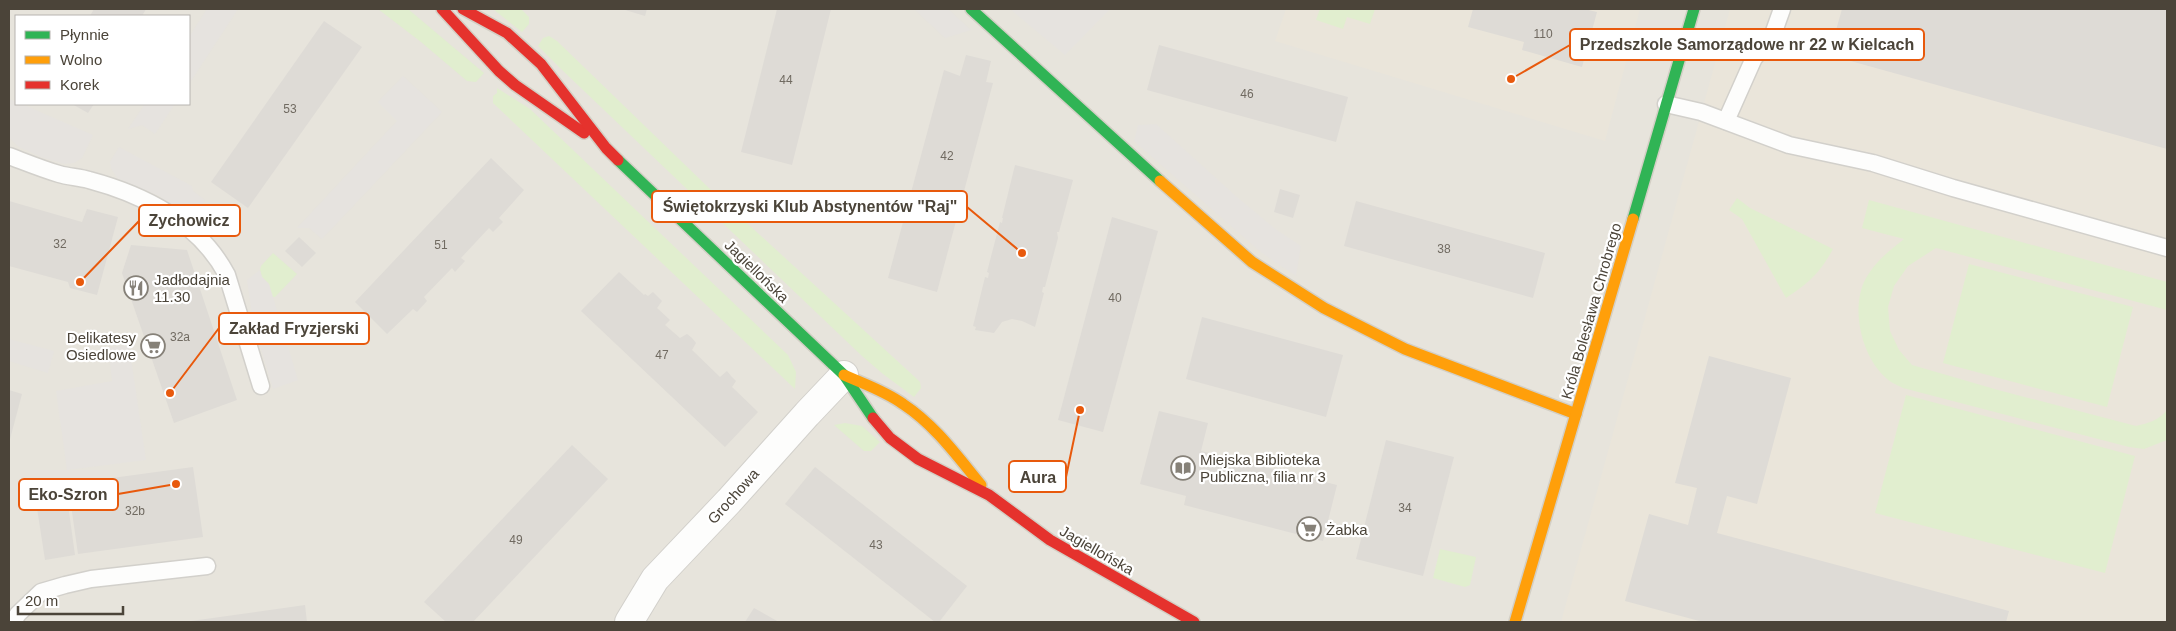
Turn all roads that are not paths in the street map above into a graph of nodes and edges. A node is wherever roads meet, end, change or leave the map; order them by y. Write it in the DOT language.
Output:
graph roads {
  1 [pos="442,9"];
  2 [pos="463,9"];
  3 [pos="971,9"];
  4 [pos="1694,9"];
  5 [pos="1782,9"];
  6 [pos="1666,104"];
  7 [pos="1726,121"];
  8 [pos="606,148"];
  9 [pos="9,156"];
  10 [pos="2167,248"];
  11 [pos="844,375"];
  12 [pos="261,386"];
  13 [pos="1576,414"];
  14 [pos="989,495"];
  15 [pos="207,566"];
  16 [pos="13,622"];
  17 [pos="629,622"];
  18 [pos="1194,622"];
  19 [pos="1516,622"];
  1 -- 8 [label="street, Jagiellońska"];
  2 -- 8 [label="street, Jagiellońska"];
  3 -- 13 [label="street"];
  4 -- 6 [label="street, Króla Bolesława Chrobrego"];
  5 -- 7 [label="lane"];
  6 -- 7 [label="lane"];
  6 -- 13 [label="street, Króla Bolesława Chrobrego"];
  7 -- 10 [label="lane"];
  8 -- 11 [label="street, Jagiellońska"];
  9 -- 12 [label="lane"];
  11 -- 14 [label="street, Jagiellońska"];
  11 -- 14 [label="street, Jagiellońska"];
  11 -- 17 [label="street, Grochowa"];
  13 -- 19 [label="street, Króla Bolesława Chrobrego"];
  14 -- 18 [label="street, Jagiellońska"];
  15 -- 16 [label="lane"];
}
